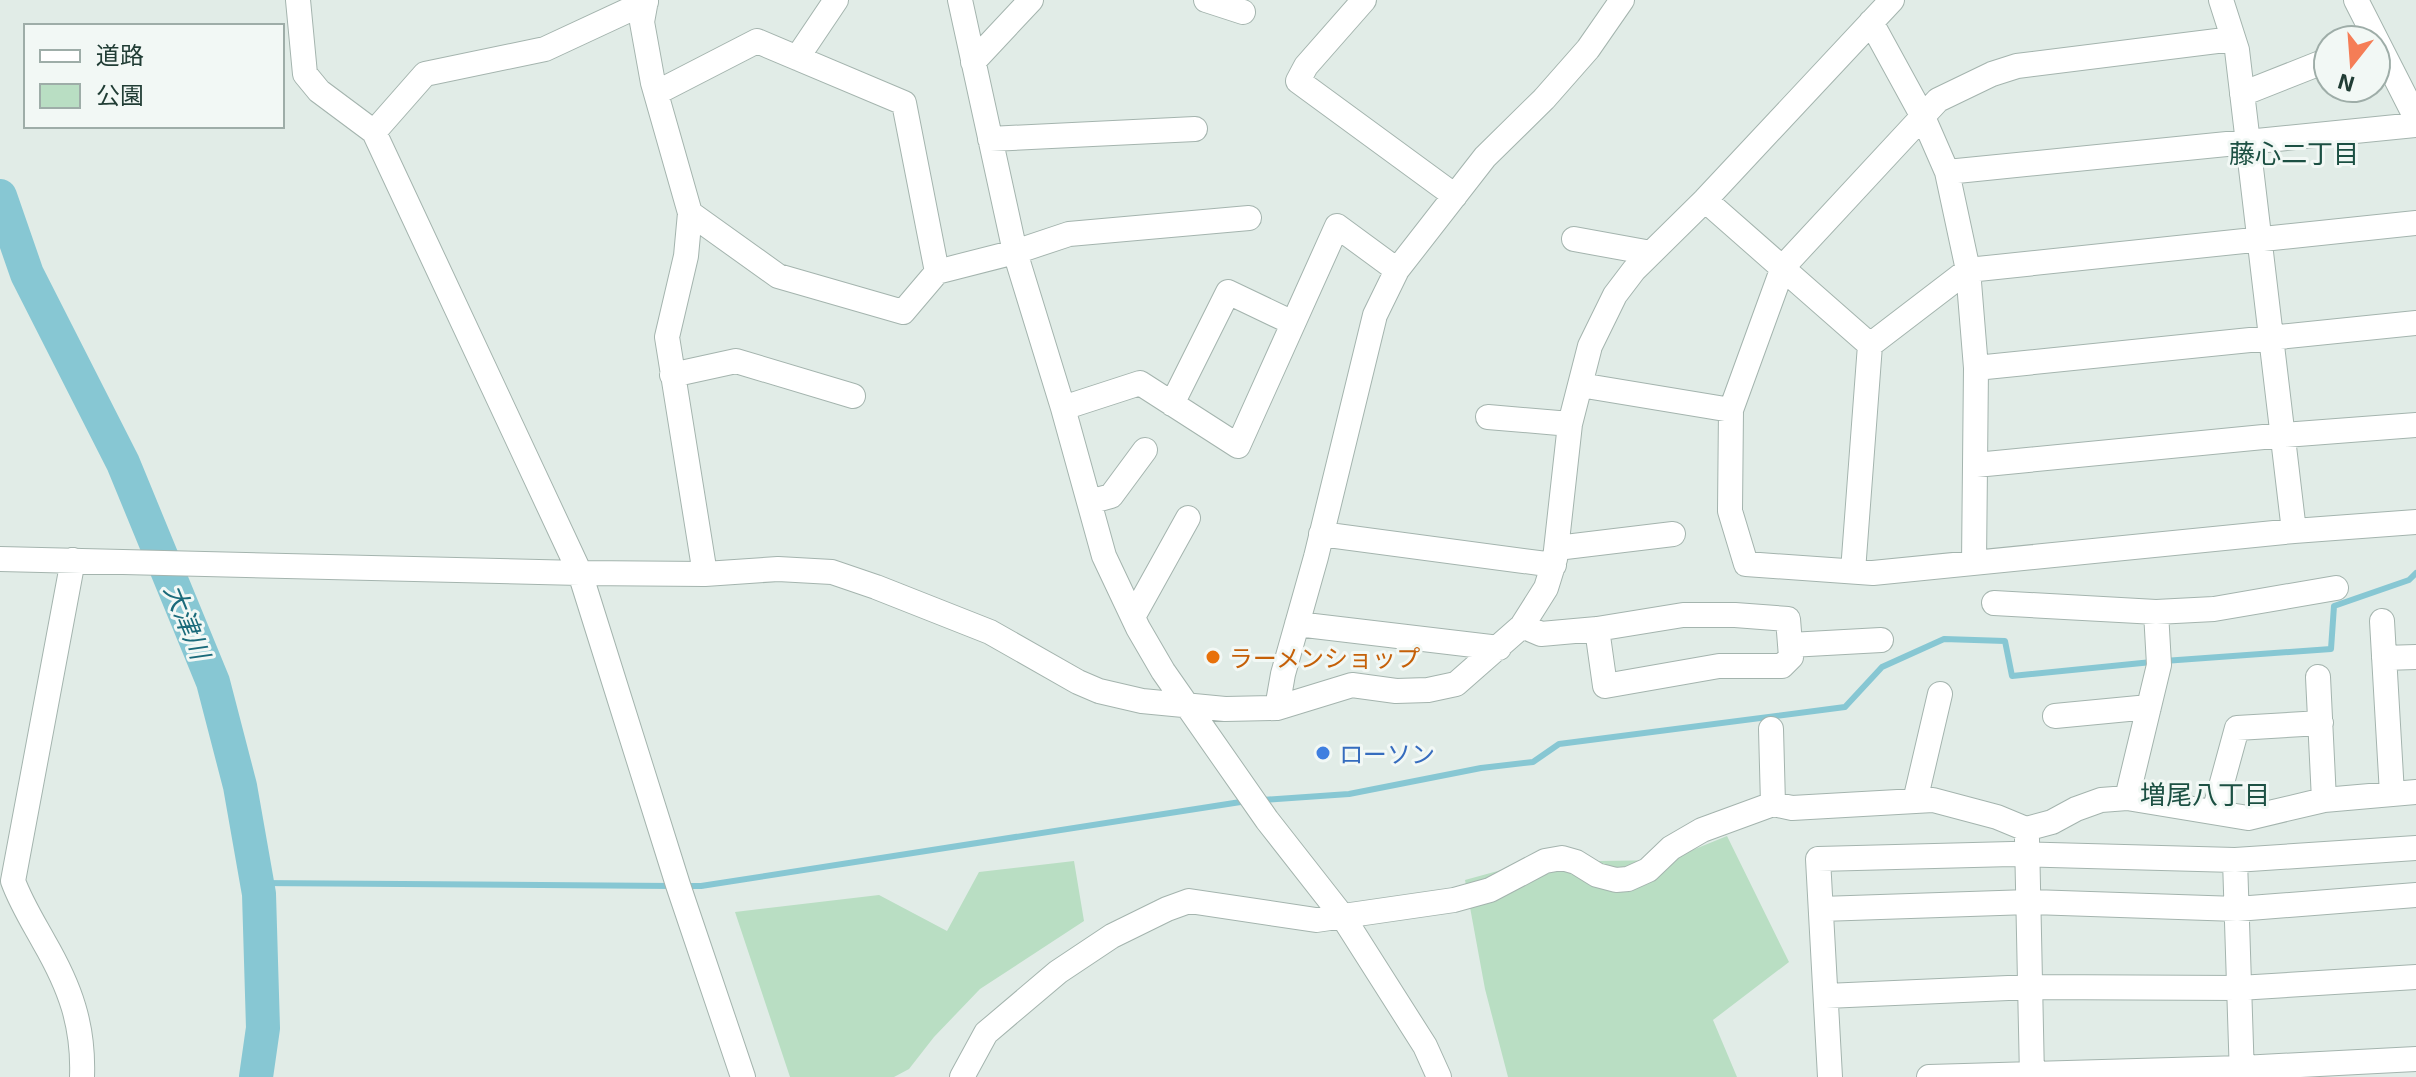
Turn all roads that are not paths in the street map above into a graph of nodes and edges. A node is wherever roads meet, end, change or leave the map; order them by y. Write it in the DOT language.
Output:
graph roads {
  1 [pos="298,0"];
  2 [pos="836,0"];
  3 [pos="960,0"];
  4 [pos="1031,0"];
  5 [pos="1206,0"];
  6 [pos="1364,0"];
  7 [pos="1622,0"];
  8 [pos="1892,0"];
  9 [pos="2221,0"];
  10 [pos="2356,0"];
  11 [pos="646,1"];
  12 [pos="1243,12"];
  13 [pos="1871,22"];
  14 [pos="2368,24"];
  15 [pos="2233,39"];
  16 [pos="797,58"];
  17 [pos="973,62"];
  18 [pos="2312,66"];
  19 [pos="2392,72"];
  20 [pos="656,93"];
  21 [pos="2242,94"];
  22 [pos="1923,117"];
  23 [pos="2416,118"];
  24 [pos="2416,125"];
  25 [pos="1195,129"];
  26 [pos="374,132"];
  27 [pos="990,139"];
  28 [pos="2247,142"];
  29 [pos="1947,172"];
  30 [pos="1455,196"];
  31 [pos="1705,200"];
  32 [pos="690,213"];
  33 [pos="1249,218"];
  34 [pos="2416,223"];
  35 [pos="1574,239"];
  36 [pos="2260,239"];
  37 [pos="1015,252"];
  38 [pos="1651,253"];
  39 [pos="1783,267"];
  40 [pos="1397,270"];
  41 [pos="1968,270"];
  42 [pos="937,272"];
  43 [pos="1293,323"];
  44 [pos="2416,323"];
  45 [pos="2272,338"];
  46 [pos="1870,345"];
  47 [pos="1976,368"];
  48 [pos="672,375"];
  49 [pos="1580,385"];
  50 [pos="853,396"];
  51 [pos="1172,404"];
  52 [pos="1063,408"];
  53 [pos="1731,410"];
  54 [pos="1488,417"];
  55 [pos="1570,424"];
  56 [pos="2416,425"];
  57 [pos="2284,435"];
  58 [pos="1145,450"];
  59 [pos="1976,465"];
  60 [pos="1089,502"];
  61 [pos="1188,518"];
  62 [pos="2416,522"];
  63 [pos="2294,531"];
  64 [pos="1321,534"];
  65 [pos="1673,534"];
  66 [pos="1555,556"];
  67 [pos="0,559"];
  68 [pos="80,560"];
  69 [pos="1974,563"];
  70 [pos="1853,571"];
  71 [pos="580,573"];
  72 [pos="705,574"];
  73 [pos="2336,588"];
  74 [pos="1994,603"];
  75 [pos="2156,612"];
  76 [pos="1133,617"];
  77 [pos="2382,621"];
  78 [pos="1297,624"];
  79 [pos="1522,626"];
  80 [pos="1597,629"];
  81 [pos="1881,640"];
  82 [pos="1790,645"];
  83 [pos="1499,648"];
  84 [pos="2416,657"];
  85 [pos="2384,658"];
  86 [pos="2318,677"];
  87 [pos="1940,694"];
  88 [pos="1189,706"];
  89 [pos="2149,707"];
  90 [pos="1277,708"];
  91 [pos="2055,716"];
  92 [pos="2321,723"];
  93 [pos="1771,729"];
  94 [pos="2404,793"];
  95 [pos="2127,798"];
  96 [pos="2324,800"];
  97 [pos="1915,801"];
  98 [pos="1773,804"];
  99 [pos="2214,812"];
  100 [pos="2026,829"];
  101 [pos="2416,848"];
  102 [pos="2028,854"];
  103 [pos="2235,860"];
  104 [pos="2416,895"];
  105 [pos="2029,902"];
  106 [pos="1821,909"];
  107 [pos="2237,909"];
  108 [pos="1343,917"];
  109 [pos="2416,977"];
  110 [pos="2031,987"];
  111 [pos="2239,988"];
  112 [pos="1826,996"];
  113 [pos="2416,1059"];
  114 [pos="2242,1072"];
  115 [pos="2032,1075"];
  116 [pos="82,1077"];
  117 [pos="743,1077"];
  118 [pos="962,1077"];
  119 [pos="1439,1077"];
  120 [pos="1830,1077"];
  121 [pos="1929,1077"];
  1 -- 26 [label="street"];
  2 -- 16 [label="street"];
  3 -- 17 [label="street"];
  4 -- 17 [label="street"];
  5 -- 12 [label="street"];
  6 -- 30 [label="street"];
  7 -- 30 [label="street"];
  8 -- 13 [label="street"];
  9 -- 15 [label="street"];
  10 -- 14 [label="street"];
  11 -- 20 [label="street"];
  11 -- 26 [label="street"];
  13 -- 22 [label="street"];
  13 -- 31 [label="street"];
  15 -- 21 [label="street"];
  15 -- 22 [label="street"];
  16 -- 20 [label="street"];
  16 -- 42 [label="street"];
  17 -- 27 [label="street"];
  18 -- 21 [label="street"];
  19 -- 23 [label="street"];
  20 -- 32 [label="street"];
  21 -- 28 [label="street"];
  22 -- 29 [label="street"];
  22 -- 39 [label="street"];
  24 -- 28 [label="street"];
  25 -- 27 [label="street"];
  26 -- 71 [label="street"];
  27 -- 37 [label="street"];
  28 -- 29 [label="street"];
  28 -- 36 [label="street"];
  29 -- 41 [label="street"];
  30 -- 40 [label="street"];
  31 -- 38 [label="street"];
  31 -- 39 [label="street"];
  32 -- 42 [label="street"];
  32 -- 48 [label="street"];
  33 -- 37 [label="street"];
  34 -- 36 [label="street"];
  35 -- 38 [label="street"];
  36 -- 41 [label="street"];
  36 -- 45 [label="street"];
  37 -- 42 [label="street"];
  37 -- 52 [label="street"];
  38 -- 49 [label="street"];
  39 -- 46 [label="street"];
  39 -- 53 [label="street"];
  40 -- 43 [label="street"];
  40 -- 64 [label="street"];
  41 -- 46 [label="street"];
  41 -- 47 [label="street"];
  43 -- 51 [label="street"];
  43 -- 51 [label="street"];
  44 -- 45 [label="street"];
  45 -- 47 [label="street"];
  45 -- 57 [label="street"];
  46 -- 70 [label="street"];
  47 -- 59 [label="street"];
  48 -- 50 [label="street"];
  48 -- 72 [label="street"];
  49 -- 53 [label="street"];
  49 -- 55 [label="street"];
  51 -- 52 [label="street"];
  52 -- 60 [label="street"];
  53 -- 70 [label="street"];
  54 -- 55 [label="street"];
  55 -- 66 [label="street"];
  56 -- 57 [label="street"];
  57 -- 59 [label="street"];
  57 -- 63 [label="street"];
  58 -- 60 [label="street"];
  59 -- 69 [label="street"];
  60 -- 76 [label="street"];
  61 -- 76 [label="street"];
  62 -- 63 [label="street"];
  63 -- 69 [label="street"];
  64 -- 66 [label="street"];
  64 -- 78 [label="street"];
  65 -- 66 [label="street"];
  66 -- 79 [label="street"];
  67 -- 68 [label="street"];
  68 -- 71 [label="street"];
  68 -- 116 [label="street"];
  69 -- 70 [label="street"];
  71 -- 72 [label="street"];
  71 -- 117 [label="street"];
  72 -- 88 [label="street"];
  73 -- 75 [label="street"];
  74 -- 75 [label="street"];
  75 -- 89 [label="street"];
  76 -- 88 [label="street"];
  77 -- 85 [label="street"];
  78 -- 83 [label="street"];
  78 -- 90 [label="street"];
  79 -- 80 [label="street"];
  79 -- 83 [label="street"];
  80 -- 82 [label="street"];
  80 -- 82 [label="street"];
  81 -- 82 [label="street"];
  83 -- 90 [label="street"];
  84 -- 85 [label="street"];
  85 -- 94 [label="street"];
  86 -- 92 [label="street"];
  87 -- 97 [label="street"];
  88 -- 90 [label="street"];
  88 -- 108 [label="street"];
  89 -- 91 [label="street"];
  89 -- 95 [label="street"];
  92 -- 96 [label="street"];
  92 -- 99 [label="street"];
  93 -- 98 [label="street"];
  94 -- 96 [label="street"];
  95 -- 99 [label="street"];
  95 -- 100 [label="street"];
  96 -- 99 [label="street"];
  97 -- 98 [label="street"];
  97 -- 100 [label="street"];
  98 -- 108 [label="street"];
  100 -- 102 [label="street"];
  101 -- 103 [label="street"];
  102 -- 103 [label="street"];
  102 -- 105 [label="street"];
  102 -- 106 [label="street"];
  103 -- 107 [label="street"];
  104 -- 107 [label="street"];
  105 -- 106 [label="street"];
  105 -- 107 [label="street"];
  105 -- 110 [label="street"];
  106 -- 112 [label="street"];
  107 -- 111 [label="street"];
  108 -- 118 [label="street"];
  108 -- 119 [label="street"];
  109 -- 111 [label="street"];
  110 -- 111 [label="street"];
  110 -- 112 [label="street"];
  110 -- 115 [label="street"];
  111 -- 114 [label="street"];
  112 -- 120 [label="street"];
  113 -- 114 [label="street"];
  114 -- 115 [label="street"];
  115 -- 121 [label="street"];
}
